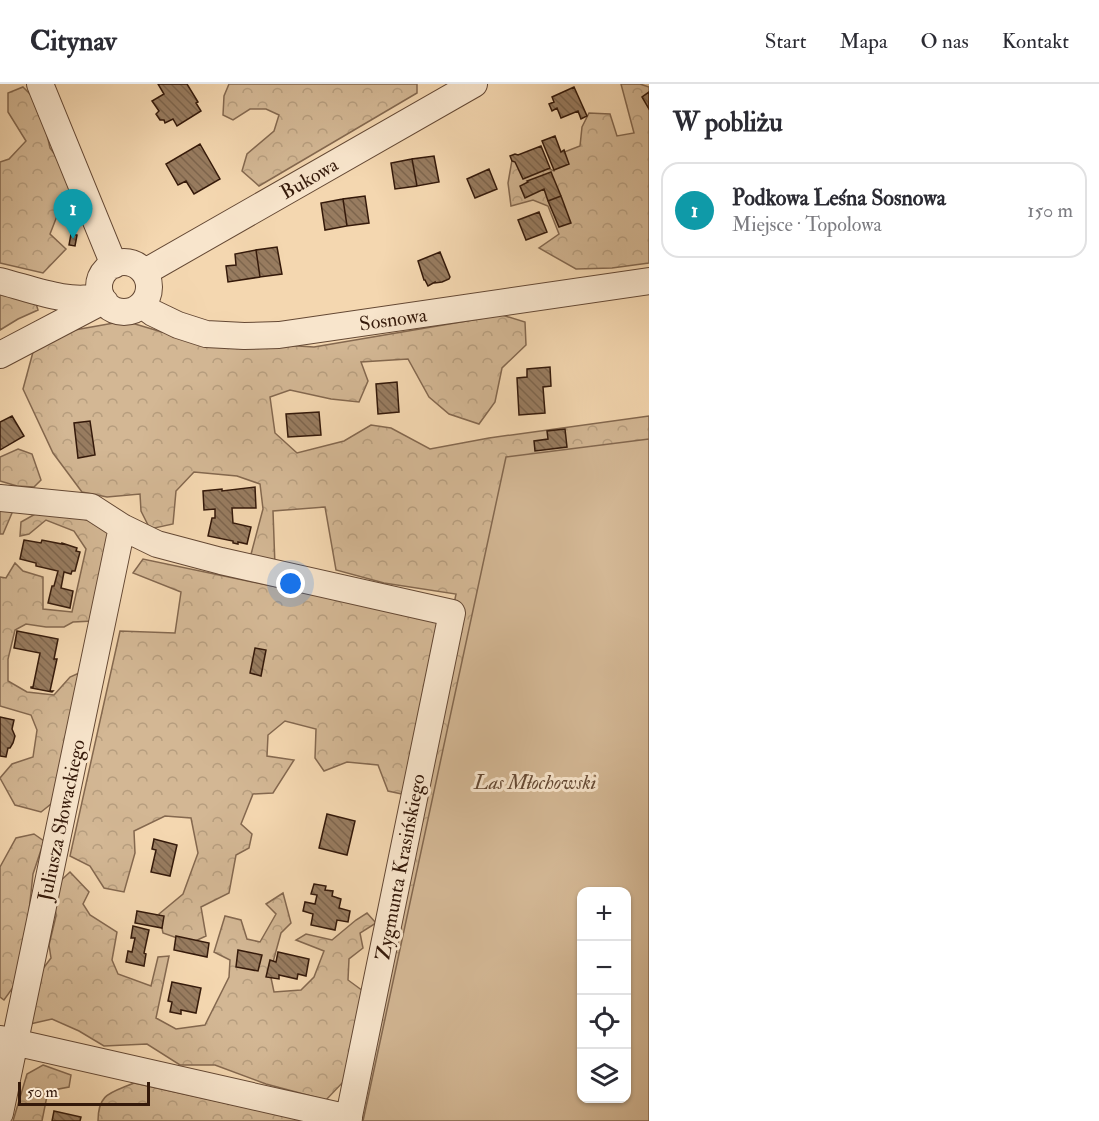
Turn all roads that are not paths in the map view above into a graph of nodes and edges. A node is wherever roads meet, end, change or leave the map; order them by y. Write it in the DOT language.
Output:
graph roads {
  1 [pos="40,84"];
  2 [pos="474,84"];
  3 [pos="441,92"];
  4 [pos="114,265"];
  5 [pos="145,272"];
  6 [pos="0,281"];
  7 [pos="649,281"];
  8 [pos="103,299"];
  9 [pos="142,305"];
  10 [pos="0,355"];
  11 [pos="0,498"];
  12 [pos="122,527"];
  13 [pos="8,1041"];
  14 [pos="0,1113"];
  15 [pos="349,1120"];
  1 -- 4 [label="street"];
  2 -- 3 [label="street, Bukowa"];
  3 -- 5 [label="street, Bukowa"];
  4 -- 5 [label="street"];
  4 -- 8 [label="street"];
  5 -- 9 [label="street"];
  6 -- 8 [label="street"];
  7 -- 9 [label="street, Sosnowa"];
  8 -- 9 [label="street"];
  8 -- 10 [label="street"];
  11 -- 12 [label="street"];
  12 -- 13 [label="street, Juliusza Słowackiego"];
  12 -- 15 [label="street, Zygmunta Krasińskiego"];
  13 -- 14 [label="street, Juliusza Słowackiego"];
  13 -- 15 [label="street"];
}
